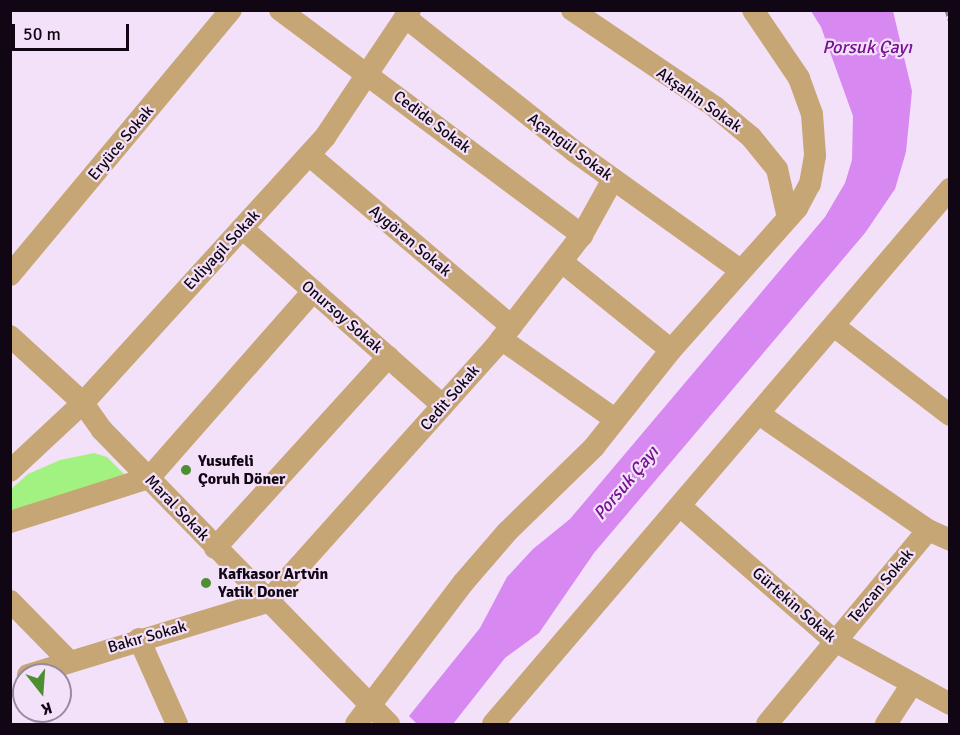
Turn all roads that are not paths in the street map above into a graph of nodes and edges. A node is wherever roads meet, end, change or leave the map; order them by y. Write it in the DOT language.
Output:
graph roads {
  1 [pos="231,10"];
  2 [pos="280,10"];
  3 [pos="572,10"];
  4 [pos="753,10"];
  5 [pos="408,14"];
  6 [pos="368,73"];
  7 [pos="309,155"];
  8 [pos="613,179"];
  9 [pos="950,189"];
  10 [pos="788,218"];
  11 [pos="242,228"];
  12 [pos="582,235"];
  13 [pos="562,262"];
  14 [pos="740,270"];
  15 [pos="10,275"];
  16 [pos="313,291"];
  17 [pos="834,327"];
  18 [pos="506,333"];
  19 [pos="10,336"];
  20 [pos="671,350"];
  21 [pos="388,357"];
  22 [pos="83,403"];
  23 [pos="443,406"];
  24 [pos="759,414"];
  25 [pos="950,415"];
  26 [pos="615,419"];
  27 [pos="10,471"];
  28 [pos="149,478"];
  29 [pos="680,506"];
  30 [pos="10,522"];
  31 [pos="928,530"];
  32 [pos="950,540"];
  33 [pos="215,548"];
  34 [pos="10,600"];
  35 [pos="267,602"];
  36 [pos="139,639"];
  37 [pos="835,642"];
  38 [pos="68,660"];
  39 [pos="60,663"];
  40 [pos="912,684"];
  41 [pos="950,704"];
  42 [pos="362,716"];
  43 [pos="771,723"];
  44 [pos="177,724"];
  45 [pos="389,724"];
  46 [pos="493,724"];
  47 [pos="886,724"];
  1 -- 15 [label="street, Eryüce Sokak"];
  2 -- 6 [label="street, Cedide Sokak"];
  3 -- 10 [label="street, Akşahin Sokak"];
  4 -- 10 [label="street"];
  5 -- 6 [label="street, Evliyagil Sokak"];
  5 -- 8 [label="street, Açangül Sokak"];
  6 -- 7 [label="street, Evliyagil Sokak"];
  6 -- 12 [label="street, Cedide Sokak"];
  7 -- 11 [label="street, Evliyagil Sokak"];
  7 -- 18 [label="street, Aygören Sokak"];
  8 -- 12 [label="street, Cedit Sokak"];
  8 -- 14 [label="street, Açangül Sokak"];
  9 -- 17 [label="street"];
  10 -- 14 [label="street"];
  11 -- 16 [label="street, Onursoy Sokak"];
  11 -- 22 [label="street, Evliyagil Sokak"];
  12 -- 13 [label="street, Cedit Sokak"];
  13 -- 18 [label="street, Cedit Sokak"];
  13 -- 20 [label="street"];
  14 -- 20 [label="street"];
  16 -- 21 [label="street, Onursoy Sokak"];
  16 -- 28 [label="street"];
  17 -- 24 [label="street"];
  17 -- 25 [label="street"];
  18 -- 23 [label="street, Cedit Sokak"];
  18 -- 26 [label="street, Aygören Sokak"];
  19 -- 22 [label="street, Maral Sokak"];
  20 -- 26 [label="street"];
  21 -- 23 [label="street, Onursoy Sokak"];
  21 -- 33 [label="street"];
  22 -- 27 [label="street, Evliyagil Sokak"];
  22 -- 28 [label="street, Maral Sokak"];
  23 -- 35 [label="street, Cedit Sokak"];
  24 -- 29 [label="street"];
  24 -- 31 [label="street"];
  26 -- 42 [label="street"];
  28 -- 30 [label="street"];
  28 -- 33 [label="street, Maral Sokak"];
  29 -- 37 [label="street, Gürtekin Sokak"];
  29 -- 46 [label="street"];
  31 -- 32 [label="street"];
  31 -- 37 [label="street, Tezcan Sokak"];
  33 -- 35 [label="street, Maral Sokak"];
  34 -- 38 [label="street"];
  35 -- 36 [label="street, Bakır Sokak"];
  35 -- 42 [label="street, Maral Sokak"];
  36 -- 38 [label="street, Bakır Sokak"];
  36 -- 44 [label="street"];
  37 -- 40 [label="street, Gürtekin Sokak"];
  37 -- 43 [label="street, Tezcan Sokak"];
  38 -- 39 [label="street, Bakır Sokak"];
  40 -- 41 [label="street, Gürtekin Sokak"];
  40 -- 47 [label="street"];
  42 -- 45 [label="street, Maral Sokak"];
}
